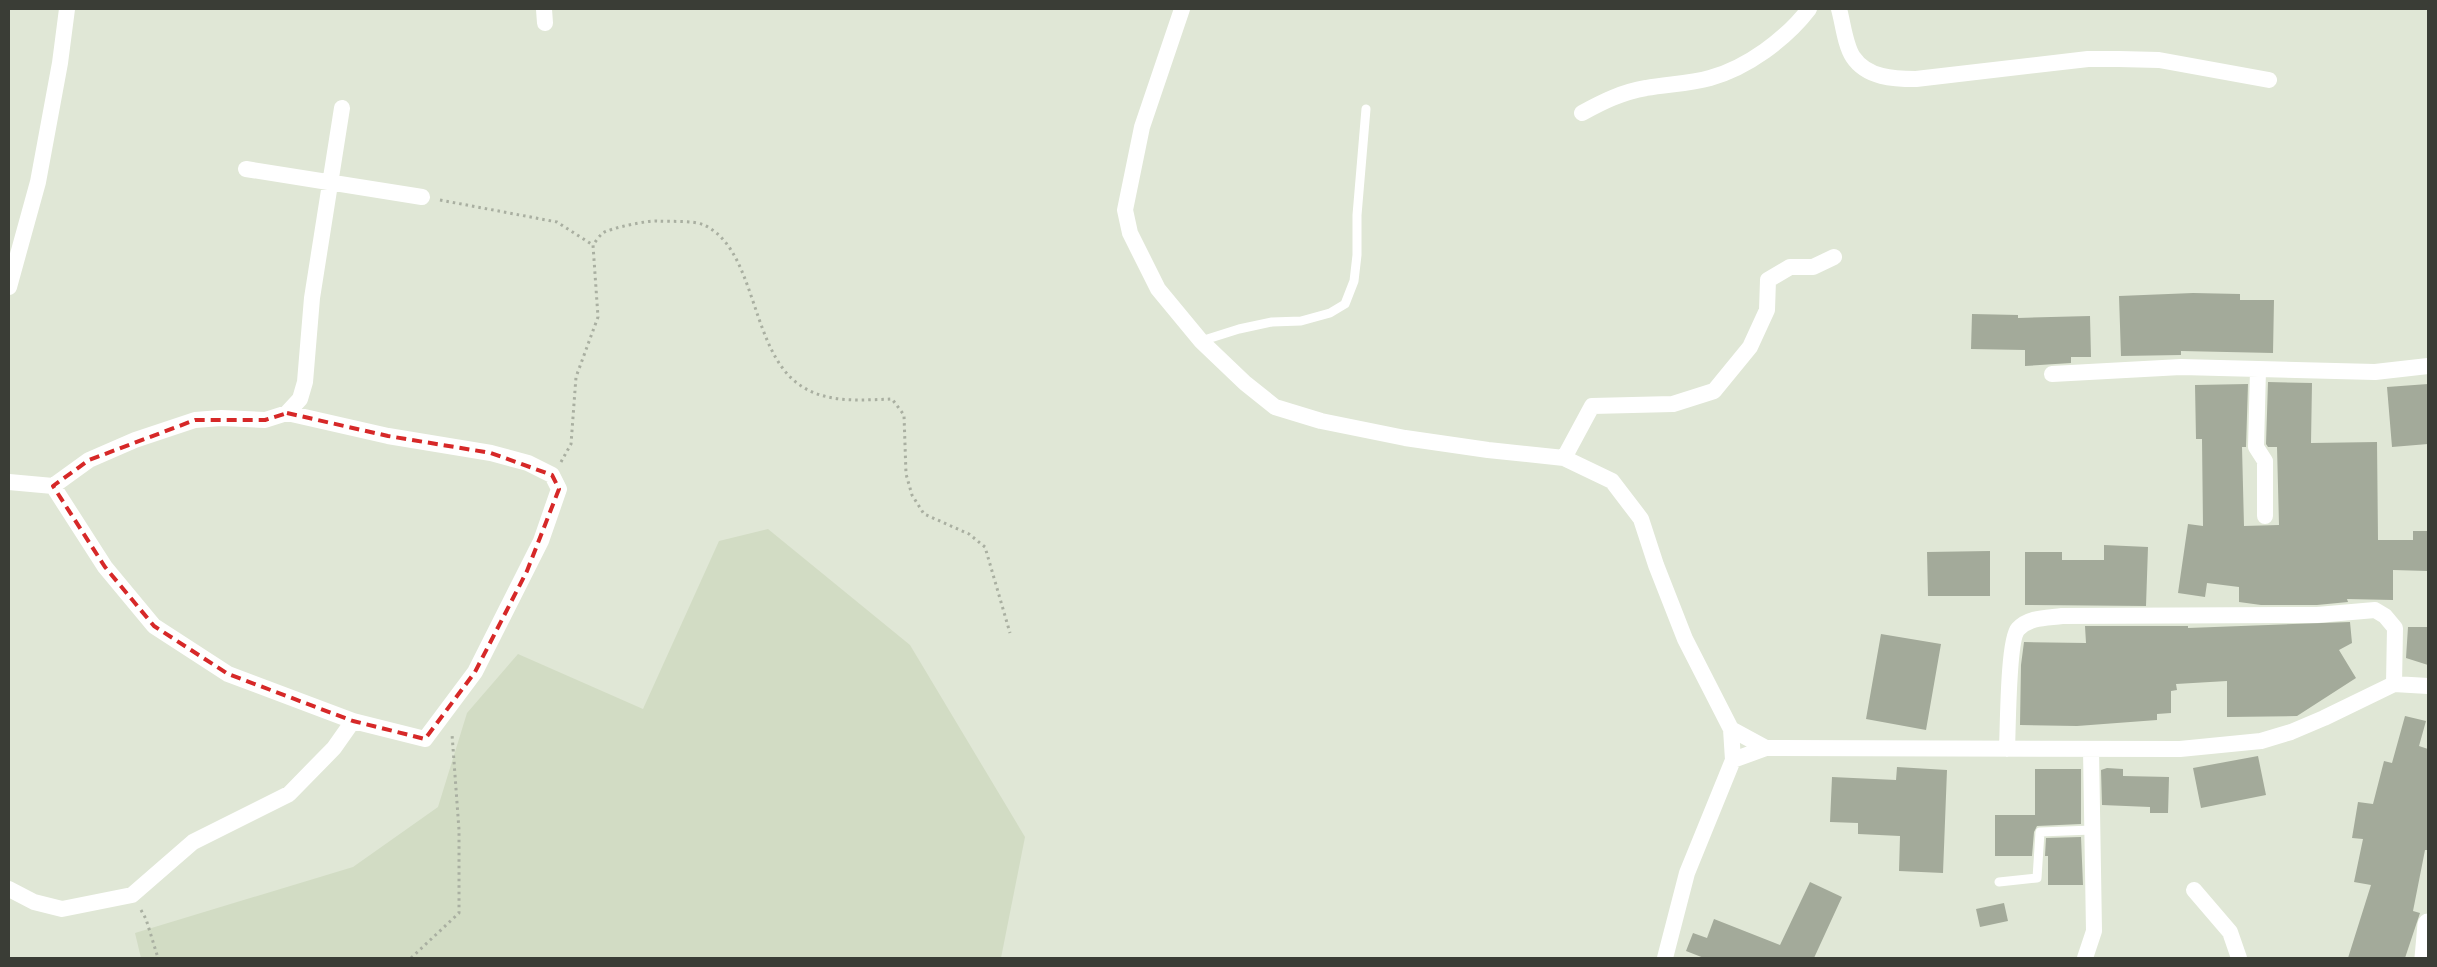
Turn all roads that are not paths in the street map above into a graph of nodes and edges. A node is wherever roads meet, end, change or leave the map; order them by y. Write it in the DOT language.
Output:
graph roads {
  1 [pos="67,9"];
  2 [pos="1182,9"];
  3 [pos="1809,9"];
  4 [pos="1839,9"];
  5 [pos="2269,80"];
  6 [pos="342,108"];
  7 [pos="1366,110"];
  8 [pos="1582,112"];
  9 [pos="246,169"];
  10 [pos="330,182"];
  11 [pos="422,197"];
  12 [pos="1834,256"];
  13 [pos="9,288"];
  14 [pos="1201,342"];
  15 [pos="2428,366"];
  16 [pos="2258,370"];
  17 [pos="2052,374"];
  18 [pos="287,413"];
  19 [pos="1564,458"];
  20 [pos="9,482"];
  21 [pos="53,486"];
  22 [pos="2265,516"];
  23 [pos="2394,684"];
  24 [pos="2428,686"];
  25 [pos="353,721"];
  26 [pos="1731,729"];
  27 [pos="1766,748"];
  28 [pos="2007,749"];
  29 [pos="2091,749"];
  30 [pos="1733,760"];
  31 [pos="2092,830"];
  32 [pos="1998,882"];
  33 [pos="9,889"];
  34 [pos="2194,890"];
  35 [pos="2428,924"];
  36 [pos="1665,958"];
  37 [pos="2085,958"];
  38 [pos="2239,958"];
  39 [pos="2425,958"];
  1 -- 13 [label="street"];
  2 -- 14 [label="street"];
  3 -- 8 [label="street"];
  4 -- 5 [label="street"];
  6 -- 10 [label="street"];
  7 -- 14 [label="lane"];
  9 -- 10 [label="street"];
  10 -- 11 [label="street"];
  10 -- 18 [label="street"];
  12 -- 19 [label="street"];
  14 -- 19 [label="street"];
  15 -- 16 [label="street"];
  16 -- 17 [label="street"];
  16 -- 22 [label="street"];
  18 -- 21 [label="street"];
  18 -- 25 [label="street"];
  19 -- 26 [label="street"];
  20 -- 21 [label="street"];
  21 -- 25 [label="street"];
  23 -- 24 [label="street"];
  23 -- 28 [label="street"];
  23 -- 29 [label="street"];
  25 -- 33 [label="street"];
  26 -- 27 [label="street"];
  26 -- 30 [label="street"];
  27 -- 28 [label="street"];
  27 -- 30 [label="street"];
  28 -- 29 [label="street"];
  29 -- 31 [label="street"];
  30 -- 36 [label="street"];
  31 -- 32 [label="lane"];
  31 -- 37 [label="street"];
  34 -- 38 [label="street"];
  35 -- 39 [label="street"];
}
